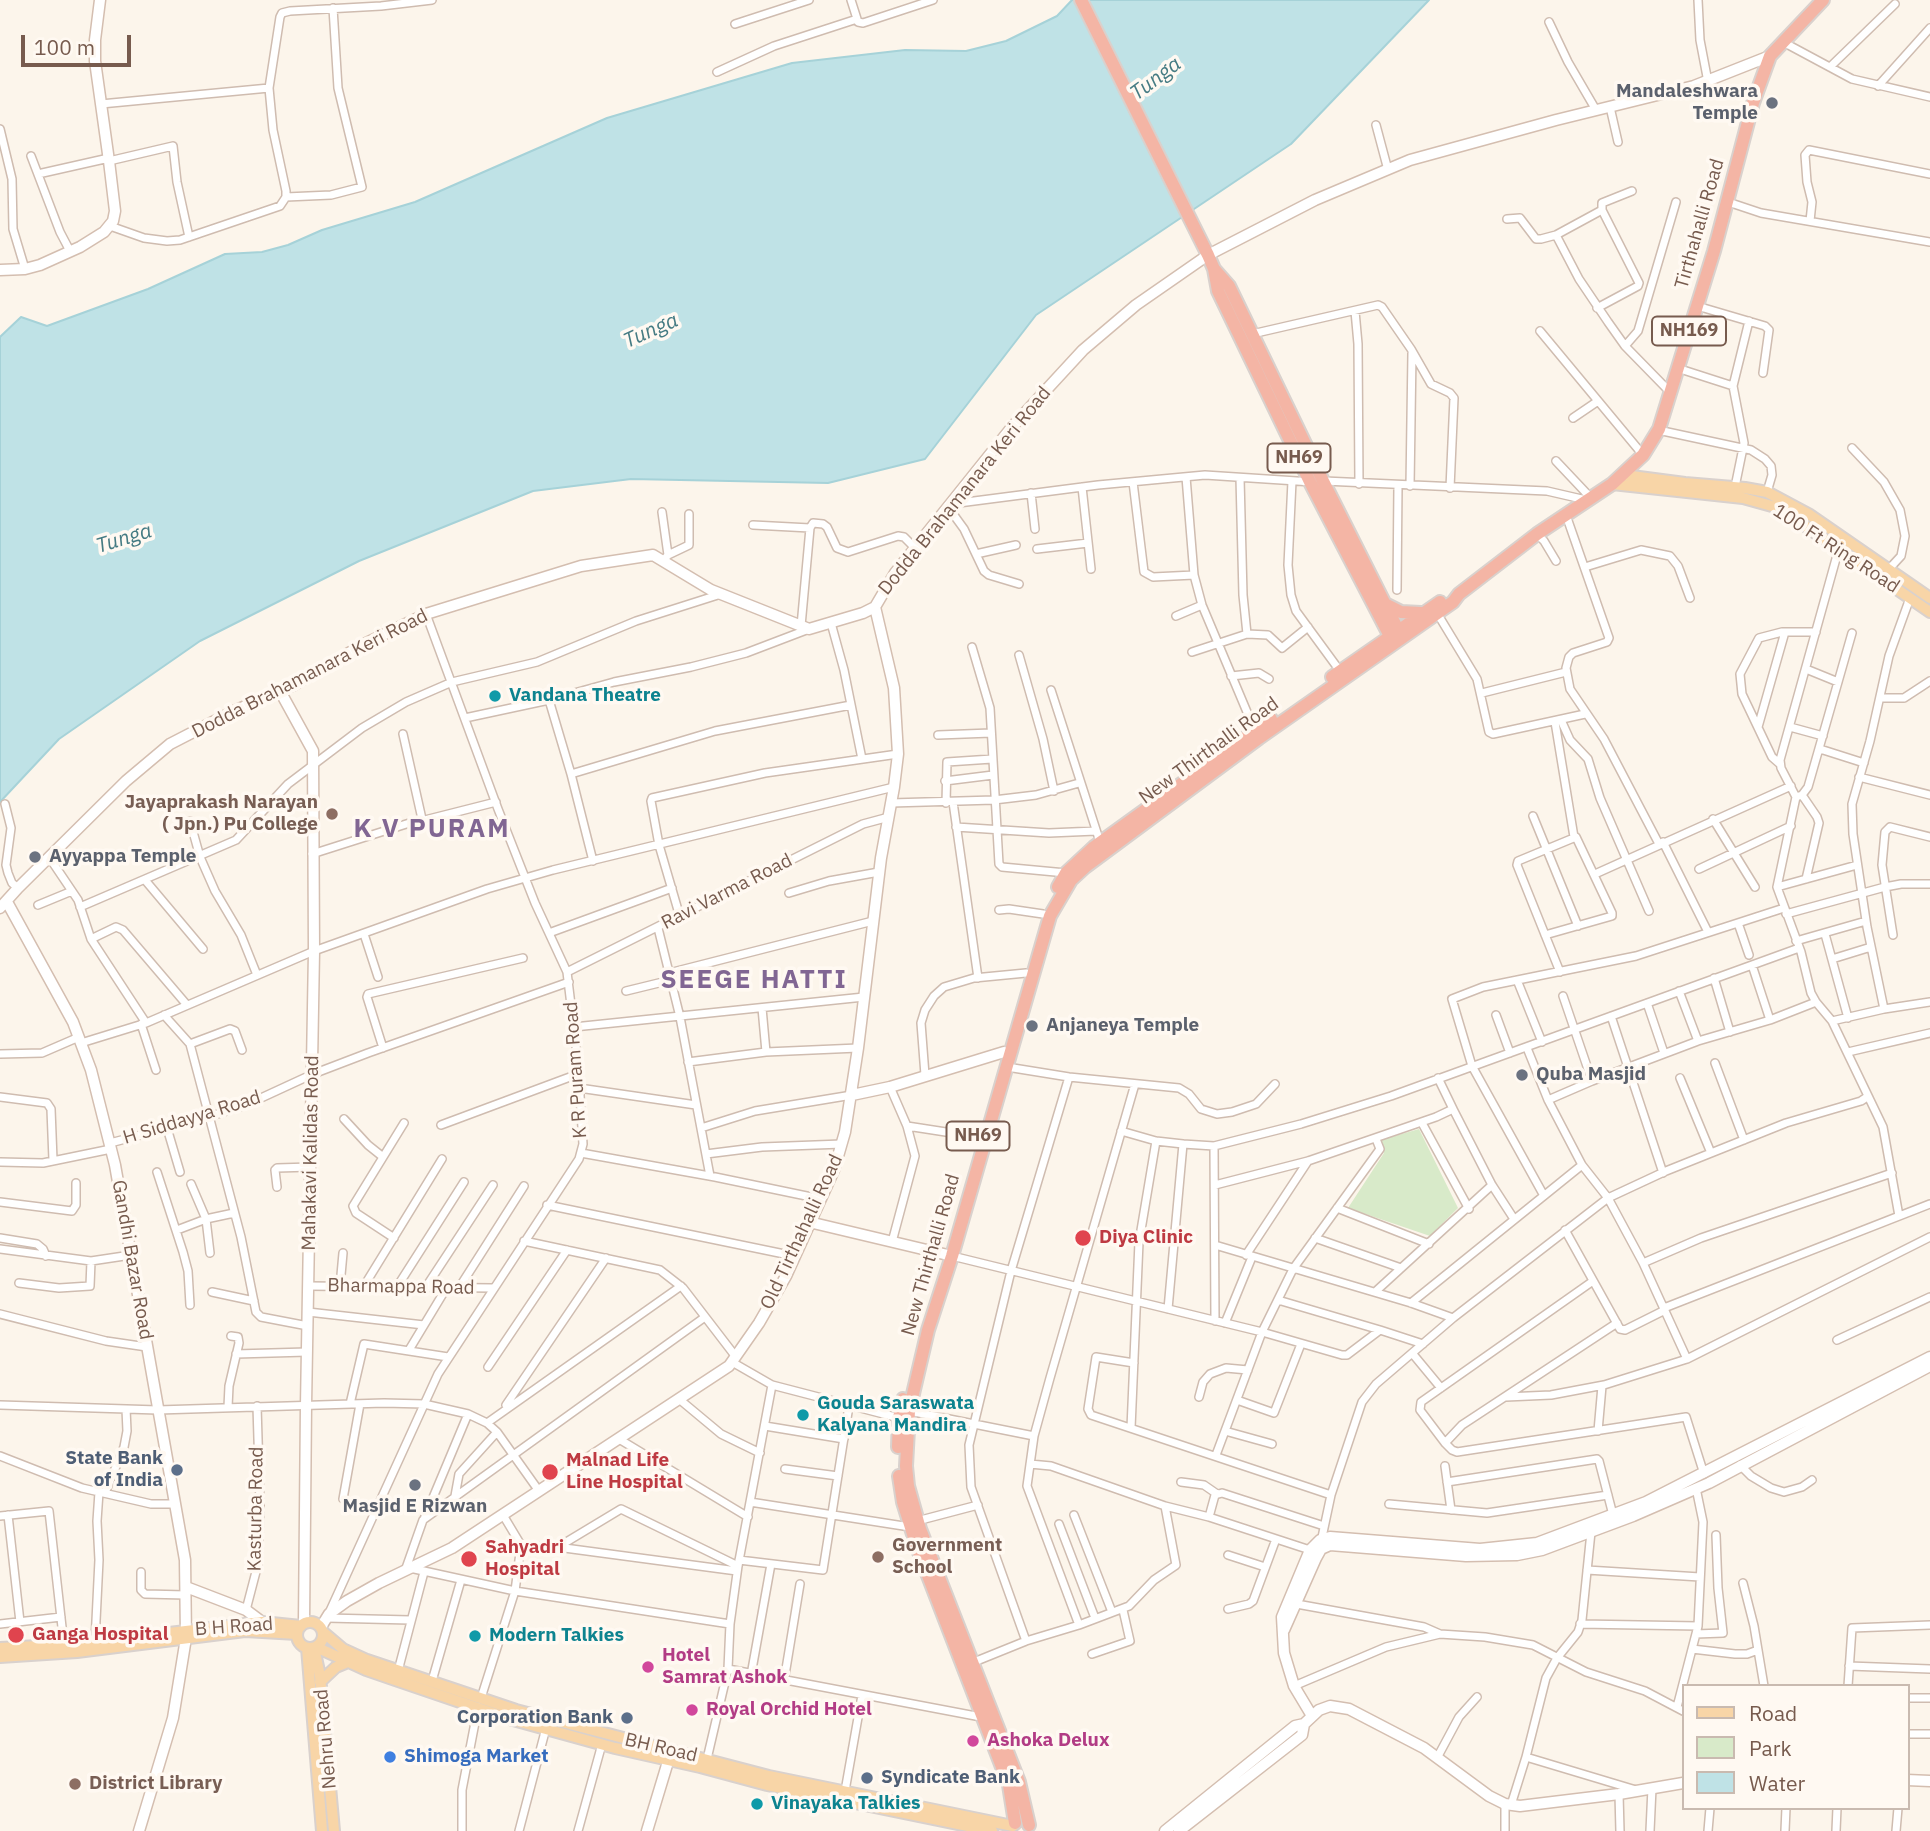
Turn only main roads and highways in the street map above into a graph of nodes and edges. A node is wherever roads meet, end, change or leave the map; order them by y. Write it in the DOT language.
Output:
graph roads {
  1 [pos="1081,0"];
  2 [pos="1823,0"];
  3 [pos="1214,269"];
  4 [pos="1624,475"];
  5 [pos="1316,481"];
  6 [pos="1612,484"];
  7 [pos="1459,594"];
  8 [pos="1930,598"];
  9 [pos="1382,610"];
  10 [pos="1930,612"];
  11 [pos="1421,613"];
  12 [pos="1396,636"];
  13 [pos="1373,647"];
  14 [pos="1105,838"];
  15 [pos="949,1255"];
  16 [pos="914,1524"];
  17 [pos="325,1623"];
  18 [pos="301,1628"];
  19 [pos="186,1634"];
  20 [pos="312,1647"];
  21 [pos="0,1648"];
  22 [pos="0,1657"];
  23 [pos="348,1662"];
  24 [pos="320,1682"];
  25 [pos="480,1703"];
  26 [pos="670,1755"];
  27 [pos="1013,1826"];
  28 [pos="1030,1828"];
  29 [pos="322,1831"];
  30 [pos="334,1831"];
  31 [pos="992,1831"];
  1 -- 3 [label="highway, NH69"];
  2 -- 4 [label="highway, Tirthahalli Road / NH169"];
  3 -- 5 [label="highway, NH69"];
  3 -- 5 [label="highway, NH69"];
  4 -- 6 [label="highway, Tirthahalli Road / NH169"];
  4 -- 8 [label="main road, 100 Ft Ring Road"];
  5 -- 9 [label="highway, NH69"];
  6 -- 7 [label="highway, Tirthahalli Road / NH169"];
  6 -- 10 [label="main road, 100 Ft Ring Road"];
  7 -- 11 [label="highway, NH169"];
  7 -- 12 [label="highway, Tirthahalli Road / NH169"];
  9 -- 11 [label="highway"];
  9 -- 12 [label="highway, NH69"];
  9 -- 13 [label="highway"];
  11 -- 12 [label="highway, NH169"];
  12 -- 13 [label="highway, NH69"];
  12 -- 14 [label="highway, New Thirthalli Road / NH69"];
  13 -- 14 [label="highway, NH69"];
  14 -- 15 [label="highway, New Thirthalli Road / NH69"];
  14 -- 15 [label="highway, NH69"];
  15 -- 16 [label="highway, New Thirthalli Road / NH69"];
  16 -- 27 [label="highway, NH69"];
  16 -- 28 [label="highway, New Thirthalli Road / NH69"];
  17 -- 18 [label="main road"];
  17 -- 20 [label="main road"];
  17 -- 25 [label="main road, BH Road"];
  18 -- 19 [label="main road"];
  18 -- 19 [label="main road, B H Road"];
  18 -- 20 [label="main road"];
  19 -- 21 [label="main road, B H Road"];
  19 -- 22 [label="main road"];
  20 -- 23 [label="main road, BH Road"];
  20 -- 24 [label="main road, Nehru Road"];
  20 -- 29 [label="main road, Nehru Road"];
  23 -- 24 [label="main road"];
  23 -- 25 [label="main road, BH Road"];
  24 -- 30 [label="main road, Nehru Road"];
  25 -- 26 [label="main road, BH Road"];
  25 -- 26 [label="main road, BH Road"];
  26 -- 27 [label="main road, BH Road"];
  26 -- 31 [label="main road, BH Road"];
  27 -- 28 [label="highway, NH69"];
}
